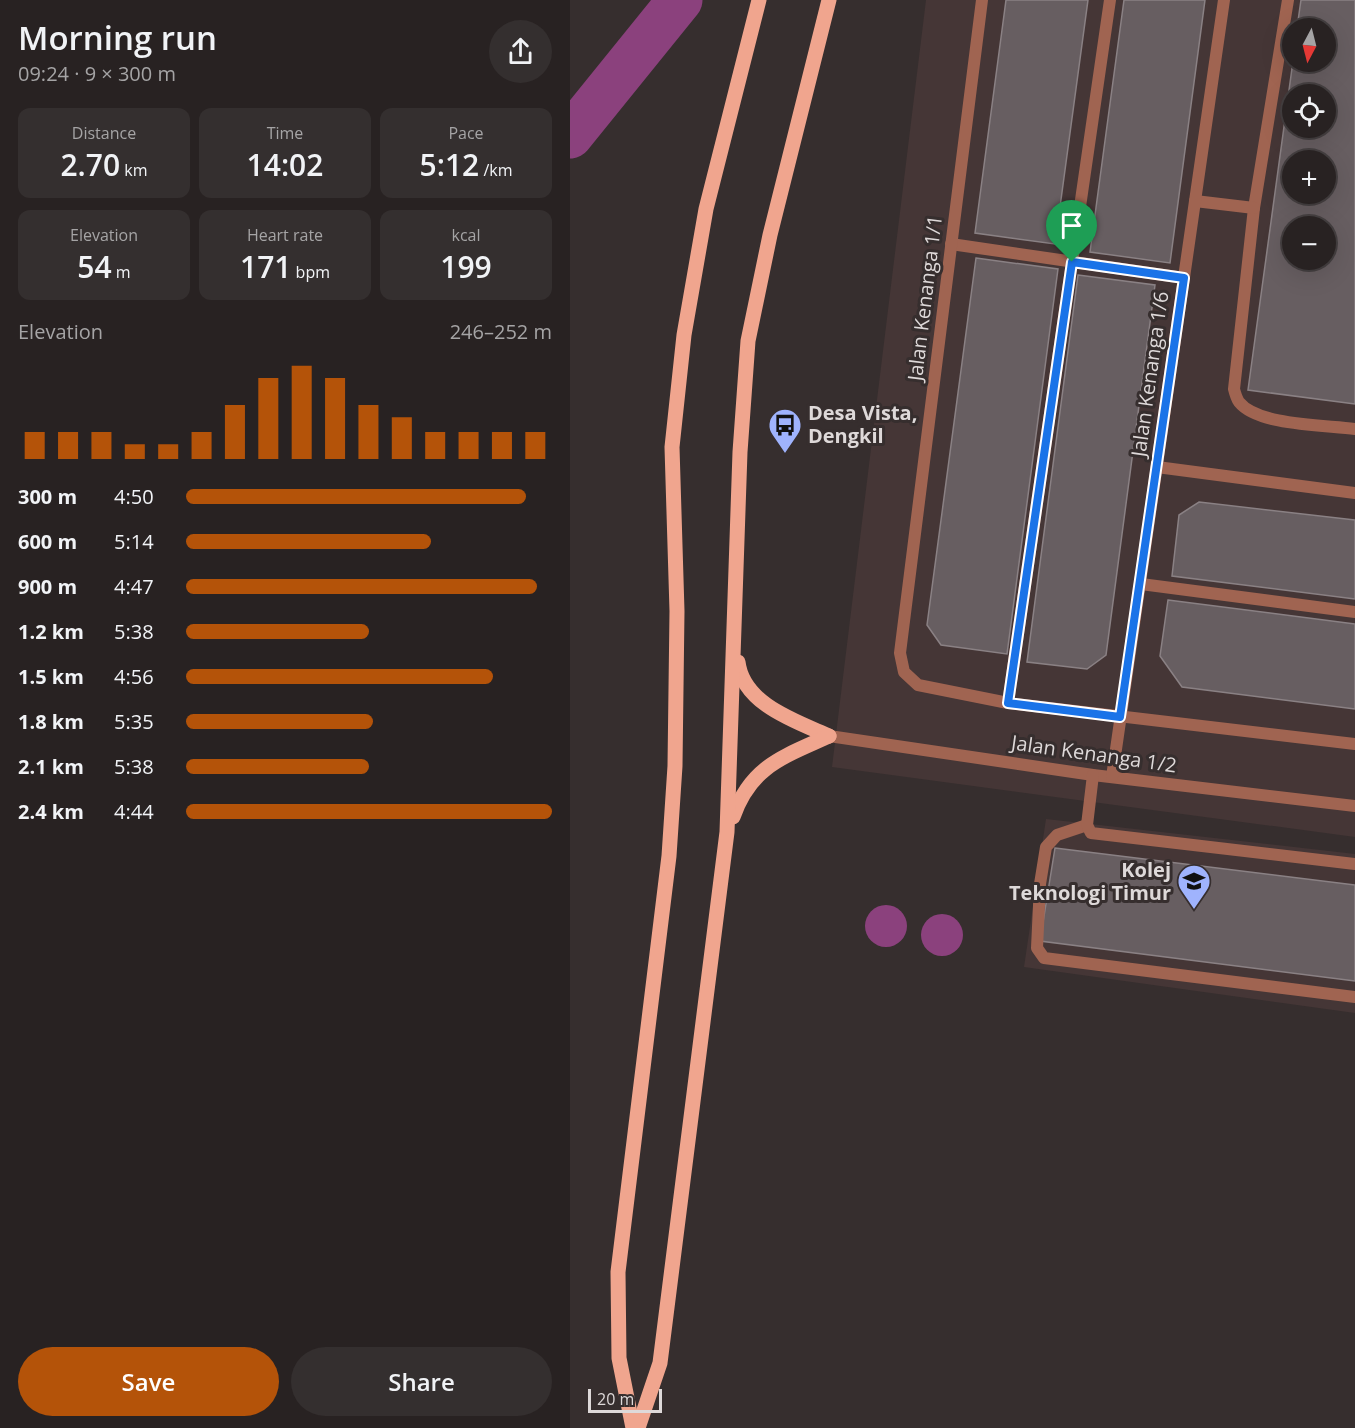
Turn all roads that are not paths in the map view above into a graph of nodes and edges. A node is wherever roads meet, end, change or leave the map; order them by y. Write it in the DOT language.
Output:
graph roads {
  1 [pos="759,0"];
  2 [pos="829,0"];
  3 [pos="982,0"];
  4 [pos="1110,0"];
  5 [pos="1224,0"];
  6 [pos="1288,0"];
  7 [pos="1195,201"];
  8 [pos="1254,208"];
  9 [pos="951,244"];
  10 [pos="1072,262"];
  11 [pos="1184,278"];
  12 [pos="1355,429"];
  13 [pos="1157,467"];
  14 [pos="1355,493"];
  15 [pos="1141,584"];
  16 [pos="1355,612"];
  17 [pos="734,624"];
  18 [pos="1008,703"];
  19 [pos="1120,717"];
  20 [pos="829,736"];
  21 [pos="1355,744"];
  22 [pos="1093,775"];
  23 [pos="1112,777"];
  24 [pos="1355,806"];
  25 [pos="1088,825"];
  26 [pos="727,832"];
  27 [pos="1355,864"];
  28 [pos="1355,997"];
  29 [pos="633,1428"];
  30 [pos="638,1428"];
  1 -- 29 [label="main road"];
  2 -- 17 [label="main road"];
  3 -- 9 [label="street, Jalan Kenanga 1/1"];
  4 -- 10 [label="street"];
  5 -- 7 [label="street, Jalan Kenanga 1/6"];
  6 -- 8 [label="street"];
  7 -- 8 [label="street"];
  7 -- 11 [label="street, Jalan Kenanga 1/6"];
  8 -- 12 [label="street"];
  9 -- 10 [label="street"];
  9 -- 18 [label="street, Jalan Kenanga 1/1"];
  10 -- 11 [label="street"];
  10 -- 18 [label="street"];
  11 -- 13 [label="street, Jalan Kenanga 1/6"];
  13 -- 14 [label="street"];
  13 -- 15 [label="street, Jalan Kenanga 1/6"];
  15 -- 16 [label="street"];
  15 -- 19 [label="street, Jalan Kenanga 1/6"];
  17 -- 20 [label="main road"];
  17 -- 26 [label="main road"];
  18 -- 19 [label="street"];
  19 -- 21 [label="street"];
  19 -- 23 [label="street, Jalan Kenanga 1/6"];
  20 -- 22 [label="street, Jalan Kenanga 1/2"];
  20 -- 26 [label="main road"];
  22 -- 23 [label="street, Jalan Kenanga 1/2"];
  22 -- 25 [label="street"];
  23 -- 24 [label="street, Jalan Kenanga 1/2"];
  25 -- 27 [label="street"];
  25 -- 28 [label="street"];
  26 -- 30 [label="main road"];
}
